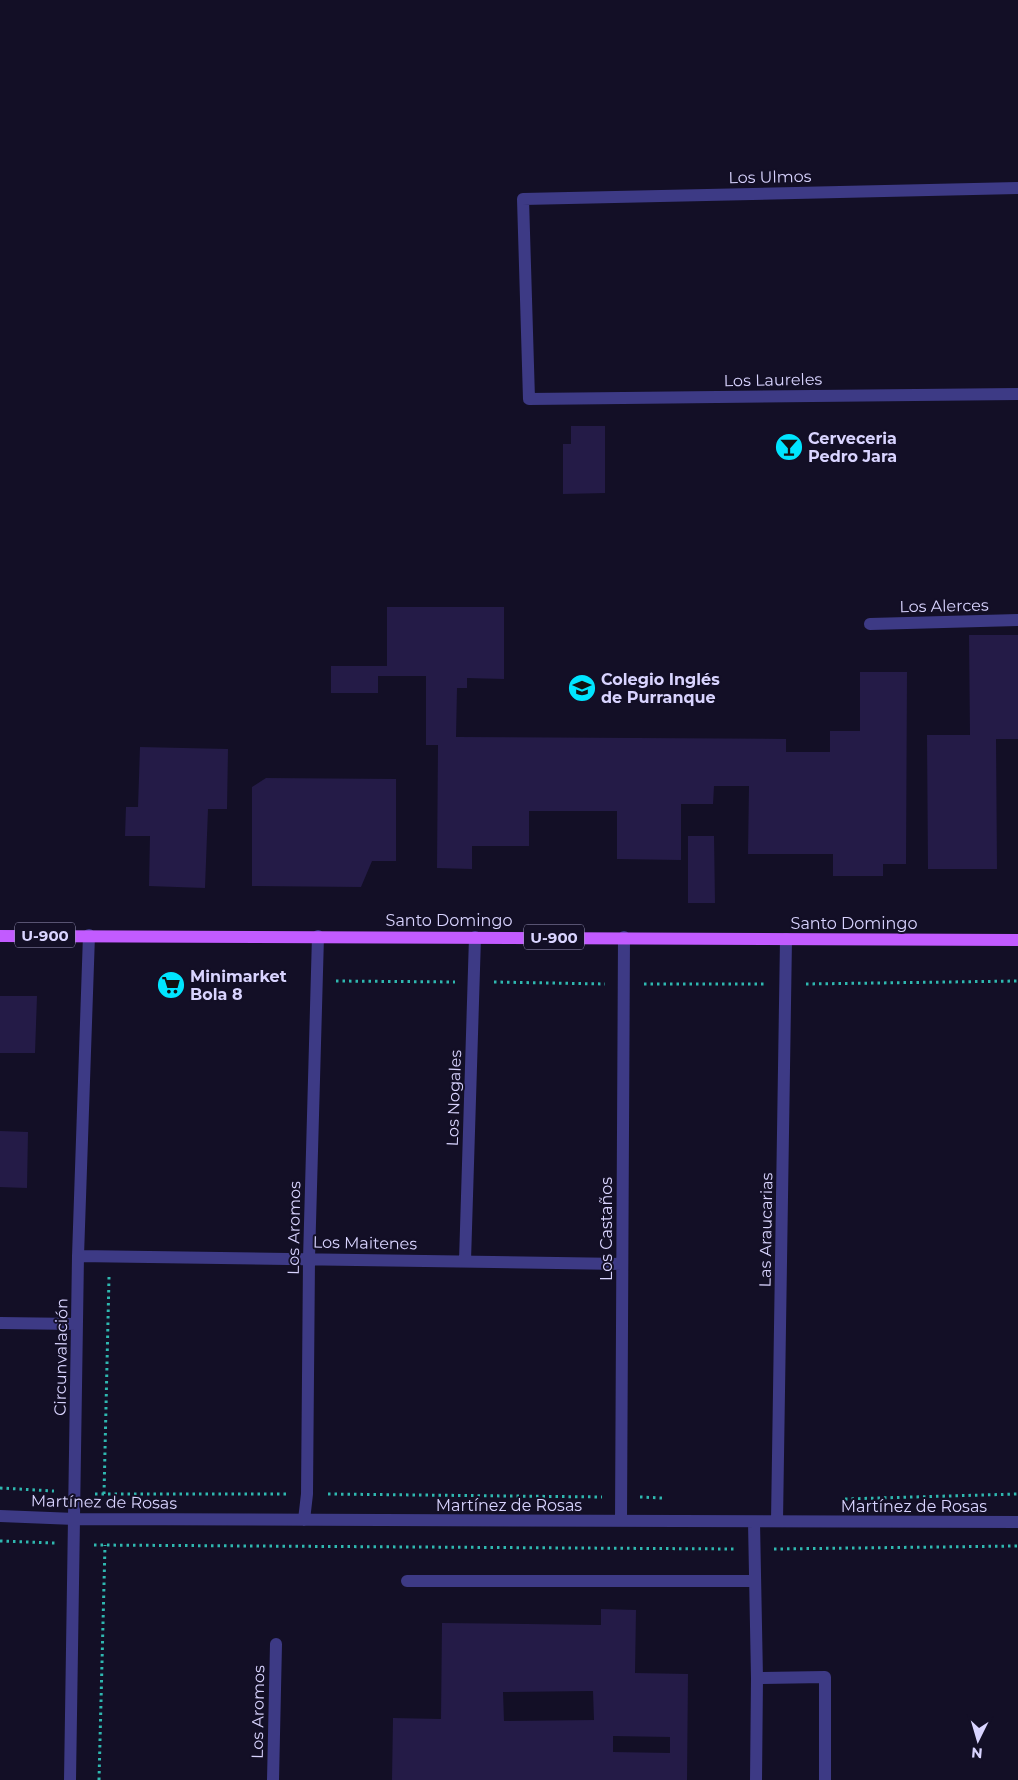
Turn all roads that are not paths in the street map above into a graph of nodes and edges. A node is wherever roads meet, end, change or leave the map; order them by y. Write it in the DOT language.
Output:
graph roads {
  1 [pos="1018,188"];
  2 [pos="1018,394"];
  3 [pos="529,399"];
  4 [pos="1018,620"];
  5 [pos="870,624"];
  6 [pos="89,934"];
  7 [pos="0,936"];
  8 [pos="318,936"];
  9 [pos="475,937"];
  10 [pos="624,938"];
  11 [pos="786,939"];
  12 [pos="1018,940"];
  13 [pos="78,1256"];
  14 [pos="309,1259"];
  15 [pos="465,1261"];
  16 [pos="622,1264"];
  17 [pos="0,1323"];
  18 [pos="77,1324"];
  19 [pos="0,1516"];
  20 [pos="75,1519"];
  21 [pos="304,1520"];
  22 [pos="621,1521"];
  23 [pos="777,1521"];
  24 [pos="754,1522"];
  25 [pos="1018,1522"];
  26 [pos="407,1581"];
  27 [pos="754,1581"];
  28 [pos="276,1644"];
  29 [pos="757,1678"];
  30 [pos="70,1780"];
  31 [pos="272,1780"];
  32 [pos="756,1780"];
  33 [pos="825,1780"];
  1 -- 3 [label="street, Los Ulmos"];
  2 -- 3 [label="street, Los Laureles"];
  4 -- 5 [label="street, Los Alerces"];
  6 -- 7 [label="main road, Santo Domingo / U-900"];
  6 -- 8 [label="main road, Santo Domingo / U-900"];
  6 -- 13 [label="street, Circunvalación"];
  8 -- 9 [label="main road, Santo Domingo / U-900"];
  8 -- 14 [label="street, Los Aromos"];
  9 -- 10 [label="main road, Santo Domingo / U-900"];
  9 -- 15 [label="street, Los Nogales"];
  10 -- 11 [label="main road, Santo Domingo / U-900"];
  10 -- 16 [label="street, Los Castaños"];
  11 -- 12 [label="main road, Santo Domingo / U-900"];
  11 -- 23 [label="street, Las Araucarias"];
  13 -- 14 [label="street, Los Maitenes"];
  13 -- 18 [label="street, Circunvalación"];
  14 -- 15 [label="street, Los Maitenes"];
  14 -- 21 [label="street, Los Aromos"];
  15 -- 16 [label="street, Los Maitenes"];
  16 -- 22 [label="street, Los Castaños"];
  17 -- 18 [label="street"];
  18 -- 20 [label="street, Circunvalación"];
  19 -- 20 [label="street, Martínez de Rosas"];
  20 -- 21 [label="street, Martínez de Rosas"];
  20 -- 30 [label="street, Circunvalación"];
  21 -- 22 [label="street, Martínez de Rosas"];
  22 -- 24 [label="street, Martínez de Rosas"];
  23 -- 24 [label="street, Martínez de Rosas"];
  23 -- 25 [label="street, Martínez de Rosas"];
  24 -- 27 [label="street"];
  26 -- 27 [label="street"];
  27 -- 29 [label="street"];
  28 -- 31 [label="street, Los Aromos"];
  29 -- 32 [label="street"];
  29 -- 33 [label="street"];
}
